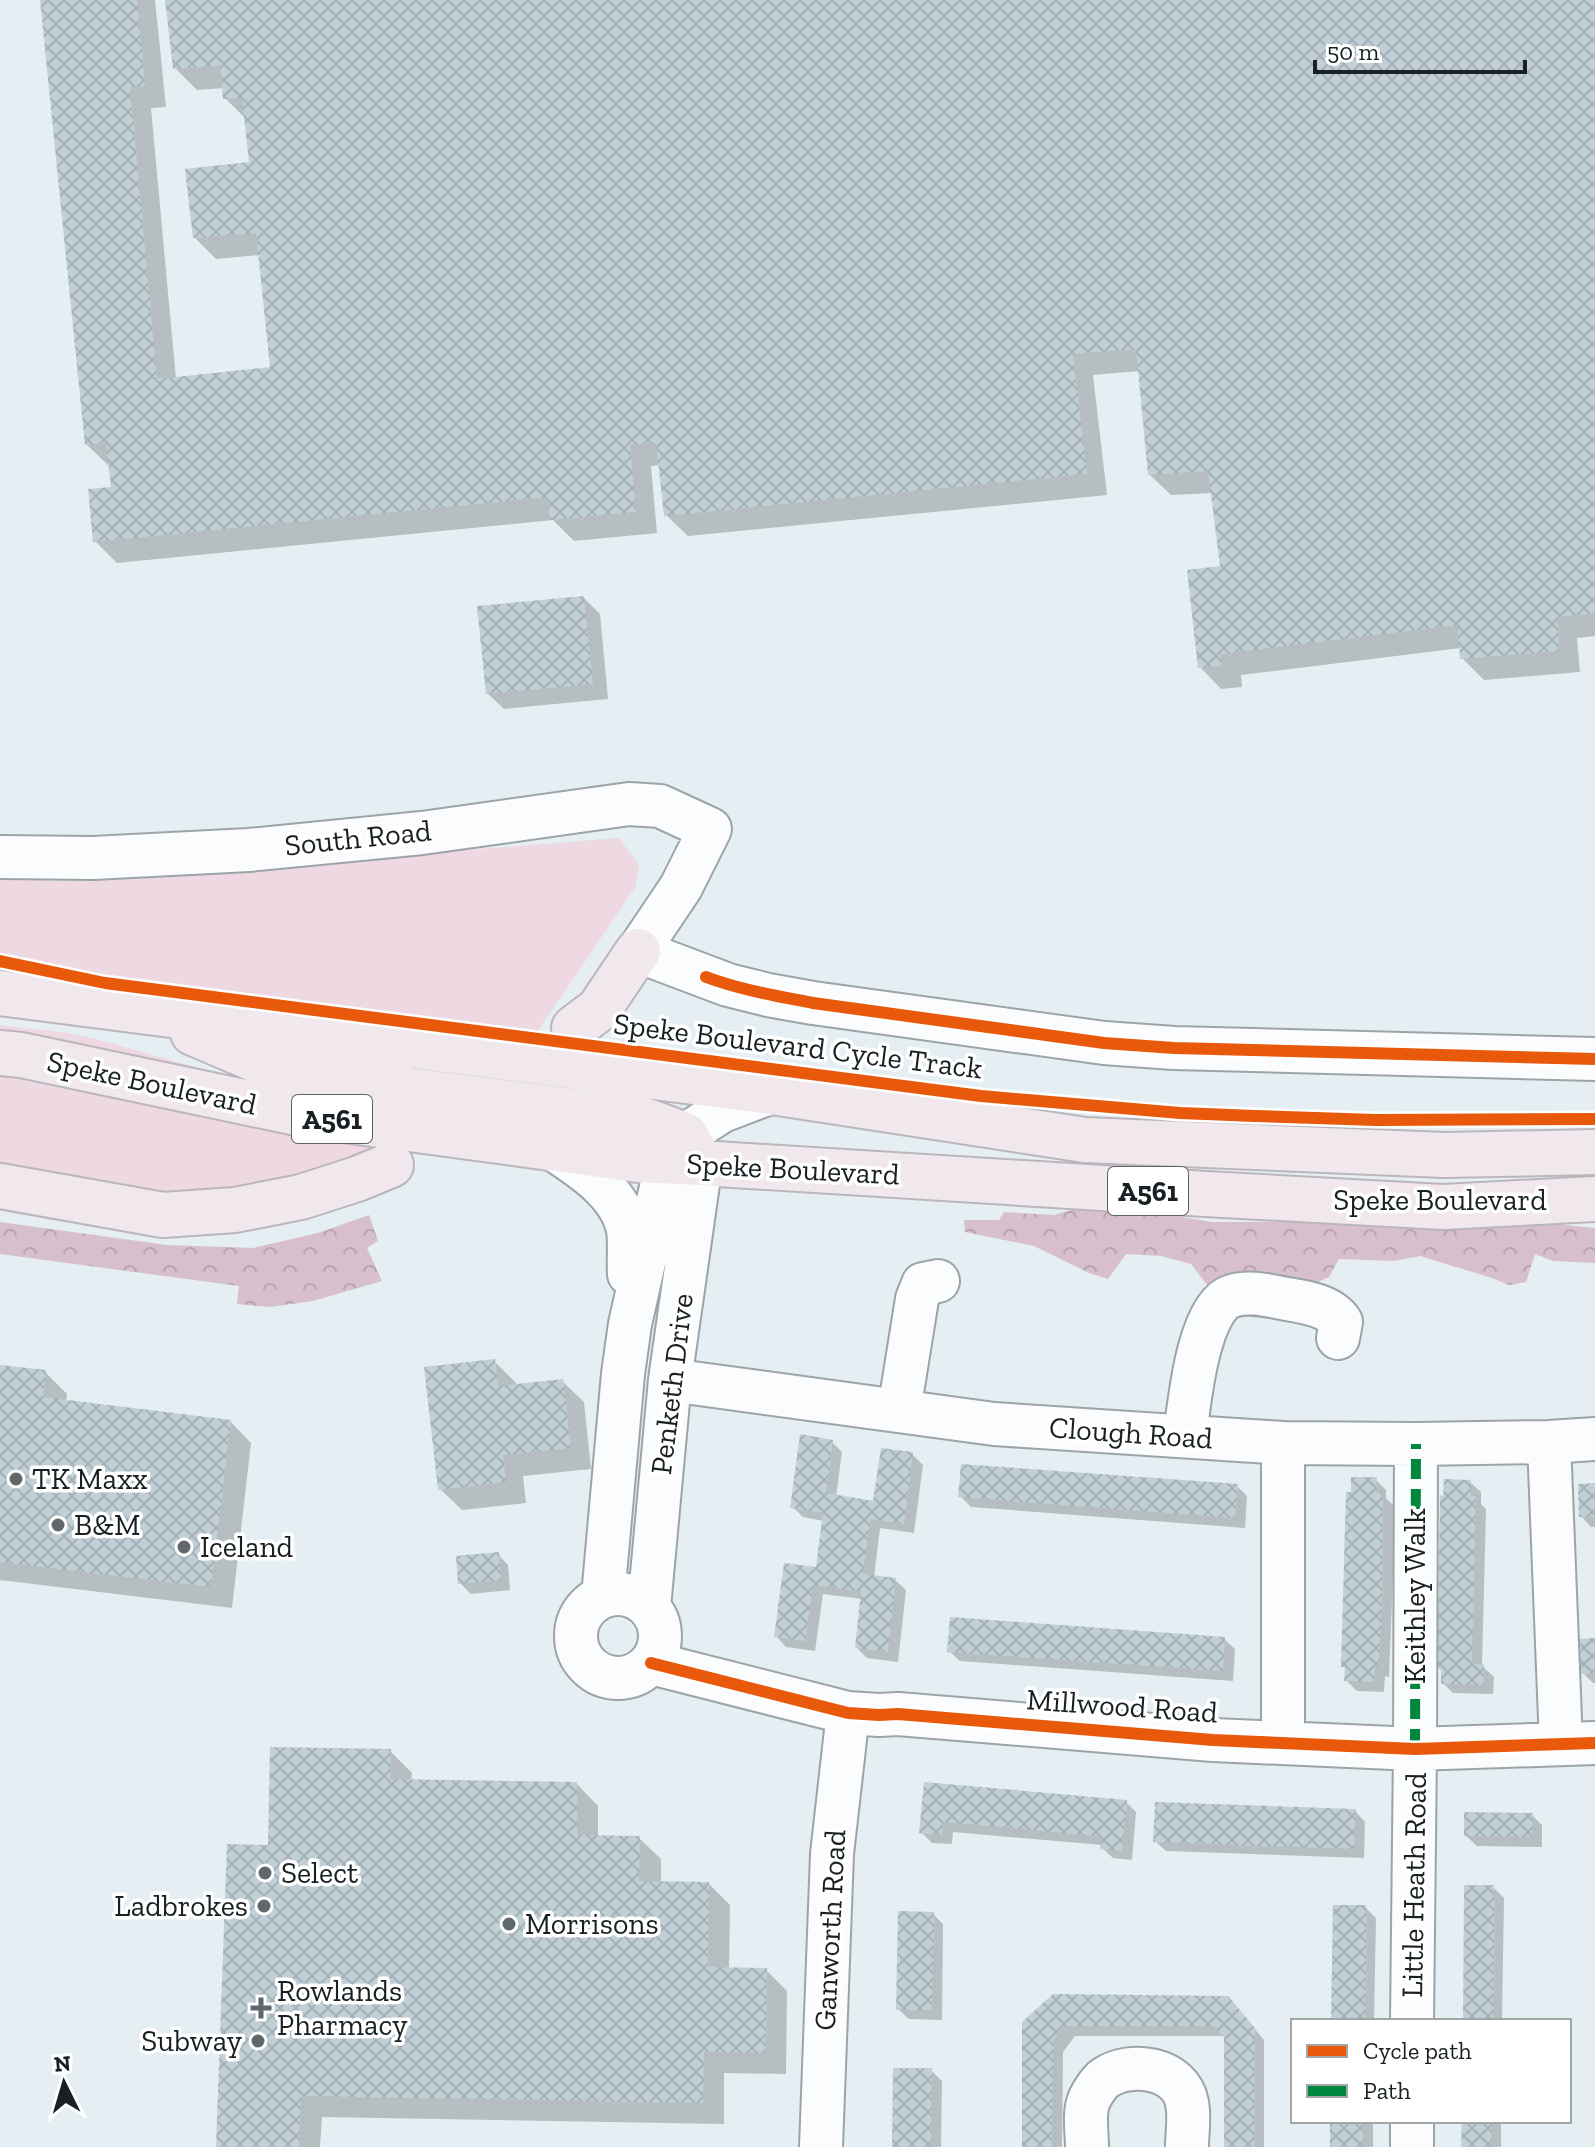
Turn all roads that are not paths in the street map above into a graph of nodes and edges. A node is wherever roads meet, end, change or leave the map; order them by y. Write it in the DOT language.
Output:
graph roads {
  1 [pos="0,857"];
  2 [pos="638,951"];
  3 [pos="0,993"];
  4 [pos="143,1012"];
  5 [pos="574,1028"];
  6 [pos="0,1053"];
  7 [pos="1595,1059"];
  8 [pos="772,1092"];
  9 [pos="553,1149"];
  10 [pos="1595,1152"];
  11 [pos="684,1153"];
  12 [pos="391,1165"];
  13 [pos="0,1186"];
  14 [pos="1595,1199"];
  15 [pos="938,1281"];
  16 [pos="630,1324"];
  17 [pos="1338,1338"];
  18 [pos="670,1380"];
  19 [pos="899,1411"];
  20 [pos="1185,1436"];
  21 [pos="1595,1439"];
  22 [pos="1549,1442"];
  23 [pos="1283,1443"];
  24 [pos="1416,1444"];
  25 [pos="603,1597"];
  26 [pos="649,1607"];
  27 [pos="651,1663"];
  28 [pos="848,1713"];
  29 [pos="1283,1742"];
  30 [pos="1578,1744"];
  31 [pos="1415,1749"];
  32 [pos="1412,2019"];
  33 [pos="1412,2123"];
  34 [pos="821,2147"];
  35 [pos="1087,2147"];
  36 [pos="1187,2147"];
  37 [pos="1412,2147"];
  1 -- 2 [label="street, South Road"];
  2 -- 5 [label="highway"];
  2 -- 7 [label="street"];
  3 -- 4 [label="highway, Speke Boulevard / A561"];
  4 -- 8 [label="highway, Speke Boulevard / A561"];
  4 -- 11 [label="highway, A561"];
  6 -- 9 [label="highway, Speke Boulevard / A561"];
  8 -- 10 [label="highway, Speke Boulevard / A561"];
  8 -- 11 [label="street"];
  9 -- 11 [label="highway, Speke Boulevard / A561"];
  9 -- 16 [label="street, Penketh Drive"];
  11 -- 14 [label="highway, Speke Boulevard / A561"];
  11 -- 16 [label="street, Penketh Drive"];
  11 -- 18 [label="street, Penketh Drive"];
  12 -- 13 [label="highway"];
  15 -- 19 [label="street"];
  16 -- 25 [label="street, Penketh Drive"];
  17 -- 20 [label="street"];
  18 -- 19 [label="street, Clough Road"];
  18 -- 26 [label="street, Penketh Drive"];
  19 -- 20 [label="street, Clough Road"];
  20 -- 23 [label="street, Clough Road"];
  21 -- 22 [label="street, Clough Road"];
  22 -- 24 [label="street, Clough Road"];
  22 -- 30 [label="street"];
  23 -- 24 [label="street, Clough Road"];
  23 -- 29 [label="street"];
  24 -- 31 [label="street, Keithley Walk"];
  25 -- 26 [label="street"];
  25 -- 27 [label="street"];
  26 -- 27 [label="street, Penketh Drive"];
  27 -- 28 [label="street, Millwood Road"];
  28 -- 29 [label="street, Millwood Road"];
  28 -- 34 [label="street, Ganworth Road"];
  29 -- 31 [label="street, Millwood Road"];
  30 -- 31 [label="street, Millwood Road"];
  31 -- 32 [label="street, Little Heath Road"];
  33 -- 37 [label="street"];
  35 -- 36 [label="street"];
}
